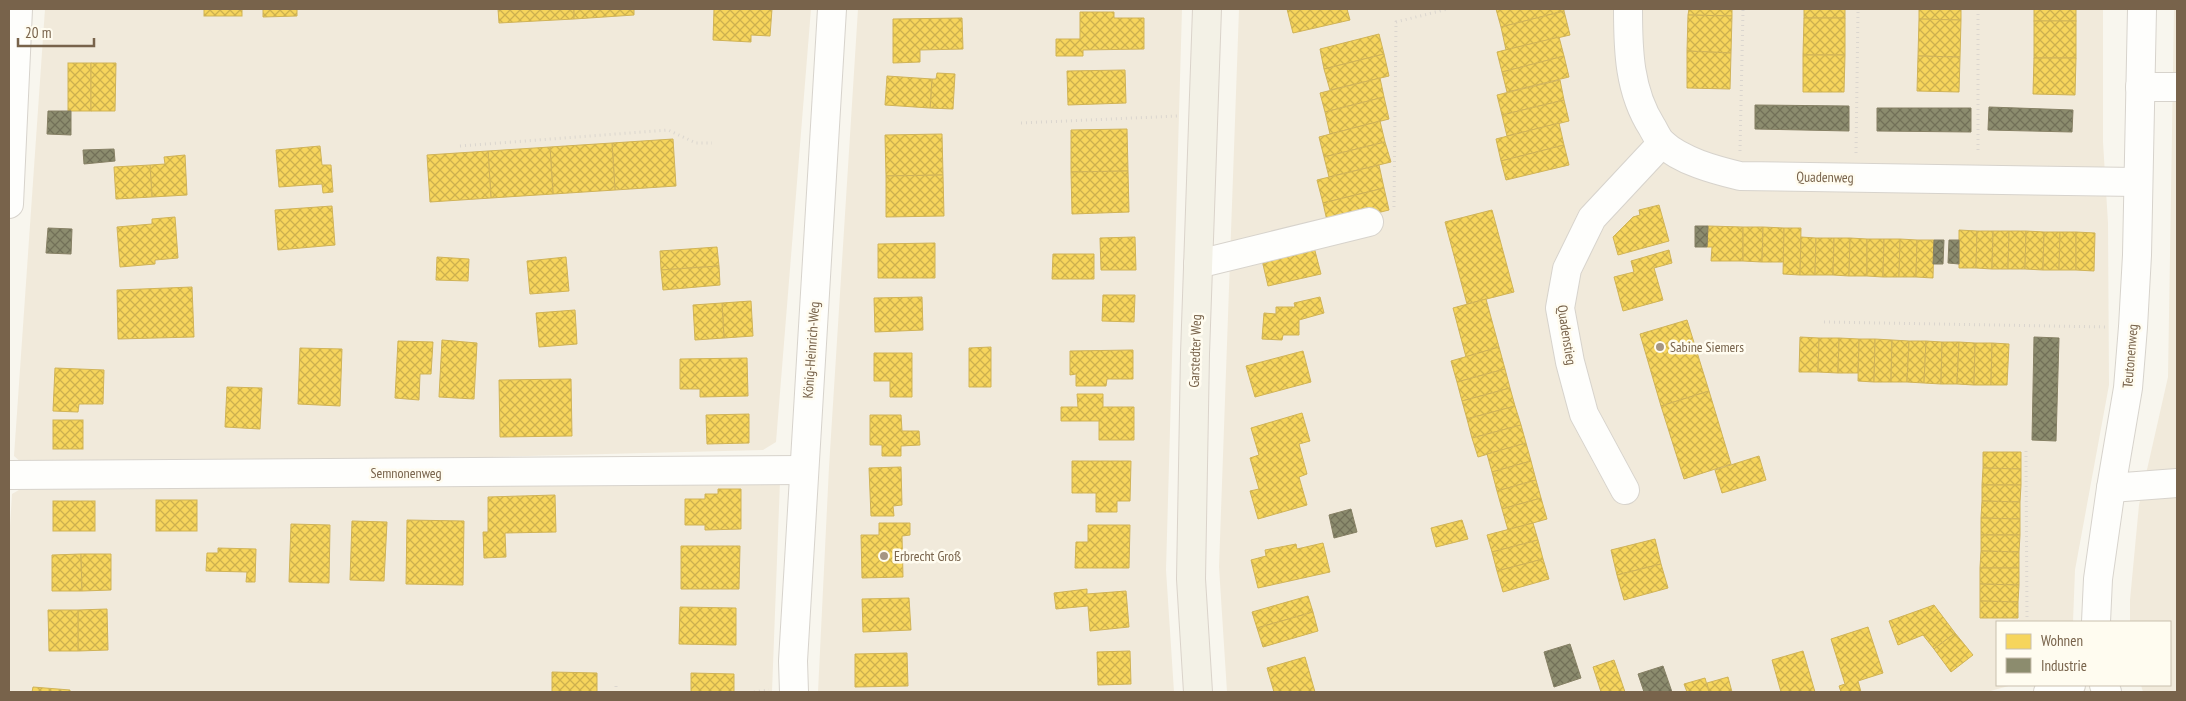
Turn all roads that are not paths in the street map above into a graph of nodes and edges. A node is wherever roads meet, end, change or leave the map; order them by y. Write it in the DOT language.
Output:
graph roads {
  1 [pos="18,9"];
  2 [pos="832,9"];
  3 [pos="1207,9"];
  4 [pos="1628,9"];
  5 [pos="2142,9"];
  6 [pos="2140,87"];
  7 [pos="2177,87"];
  8 [pos="1662,143"];
  9 [pos="2137,182"];
  10 [pos="9,204"];
  11 [pos="1368,222"];
  12 [pos="1198,264"];
  13 [pos="803,470"];
  14 [pos="9,475"];
  15 [pos="2177,483"];
  16 [pos="2110,488"];
  17 [pos="1625,490"];
  18 [pos="2096,621"];
  19 [pos="2068,686"];
  20 [pos="794,692"];
  21 [pos="1198,692"];
  22 [pos="2048,692"];
  1 -- 10 [label="street"];
  2 -- 13 [label="street, König-Heinrich-Weg"];
  3 -- 12 [label="main road, Garstedter Weg"];
  4 -- 8 [label="street, Quadenweg"];
  5 -- 6 [label="street, Teutonenweg"];
  6 -- 7 [label="street"];
  6 -- 9 [label="street, Teutonenweg"];
  8 -- 9 [label="street, Quadenweg"];
  8 -- 17 [label="street, Quadenstieg"];
  9 -- 16 [label="street, Teutonenweg"];
  11 -- 12 [label="street"];
  12 -- 21 [label="main road, Garstedter Weg"];
  13 -- 14 [label="street, Semnonenweg"];
  13 -- 20 [label="street, König-Heinrich-Weg"];
  15 -- 16 [label="street"];
  16 -- 18 [label="street, Teutonenweg"];
  19 -- 22 [label="street"];
}
